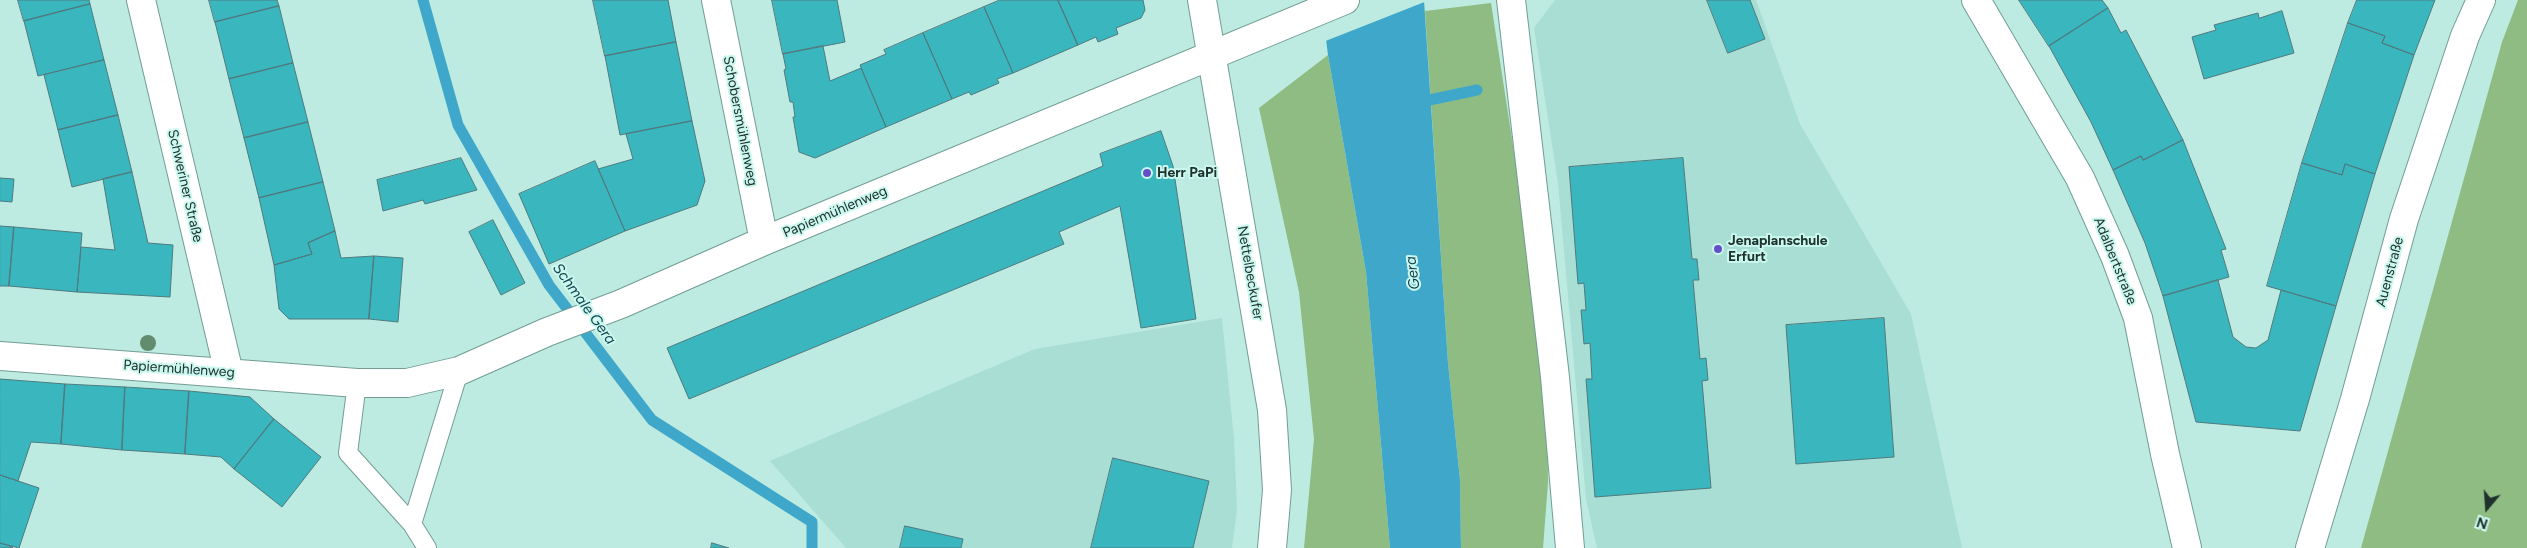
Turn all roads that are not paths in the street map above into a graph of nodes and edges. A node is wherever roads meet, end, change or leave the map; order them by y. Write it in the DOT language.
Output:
graph roads {
  1 [pos="141,0"];
  2 [pos="716,0"];
  3 [pos="1202,0"];
  4 [pos="1346,0"];
  5 [pos="1511,0"];
  6 [pos="1976,0"];
  7 [pos="2481,0"];
  8 [pos="1211,56"];
  9 [pos="764,241"];
  10 [pos="0,356"];
  11 [pos="459,371"];
  12 [pos="228,373"];
  13 [pos="357,383"];
  14 [pos="412,524"];
  15 [pos="427,548"];
  16 [pos="1272,548"];
  17 [pos="1570,548"];
  18 [pos="2187,548"];
  19 [pos="2310,548"];
  1 -- 12 [label="street, Schweriner Straße"];
  2 -- 9 [label="street, Schobersmühlenweg"];
  3 -- 8 [label="street, Nettelbeckufer"];
  4 -- 8 [label="street, Papiermühlenweg"];
  5 -- 17 [label="street"];
  6 -- 18 [label="street, Adalbertstraße"];
  7 -- 19 [label="street, Auenstraße"];
  8 -- 9 [label="street, Papiermühlenweg"];
  8 -- 16 [label="street, Nettelbeckufer"];
  9 -- 11 [label="street, Papiermühlenweg"];
  10 -- 12 [label="street, Papiermühlenweg"];
  11 -- 13 [label="street, Papiermühlenweg"];
  11 -- 14 [label="lane"];
  12 -- 13 [label="street, Papiermühlenweg"];
  13 -- 14 [label="lane"];
  14 -- 15 [label="lane"];
}
